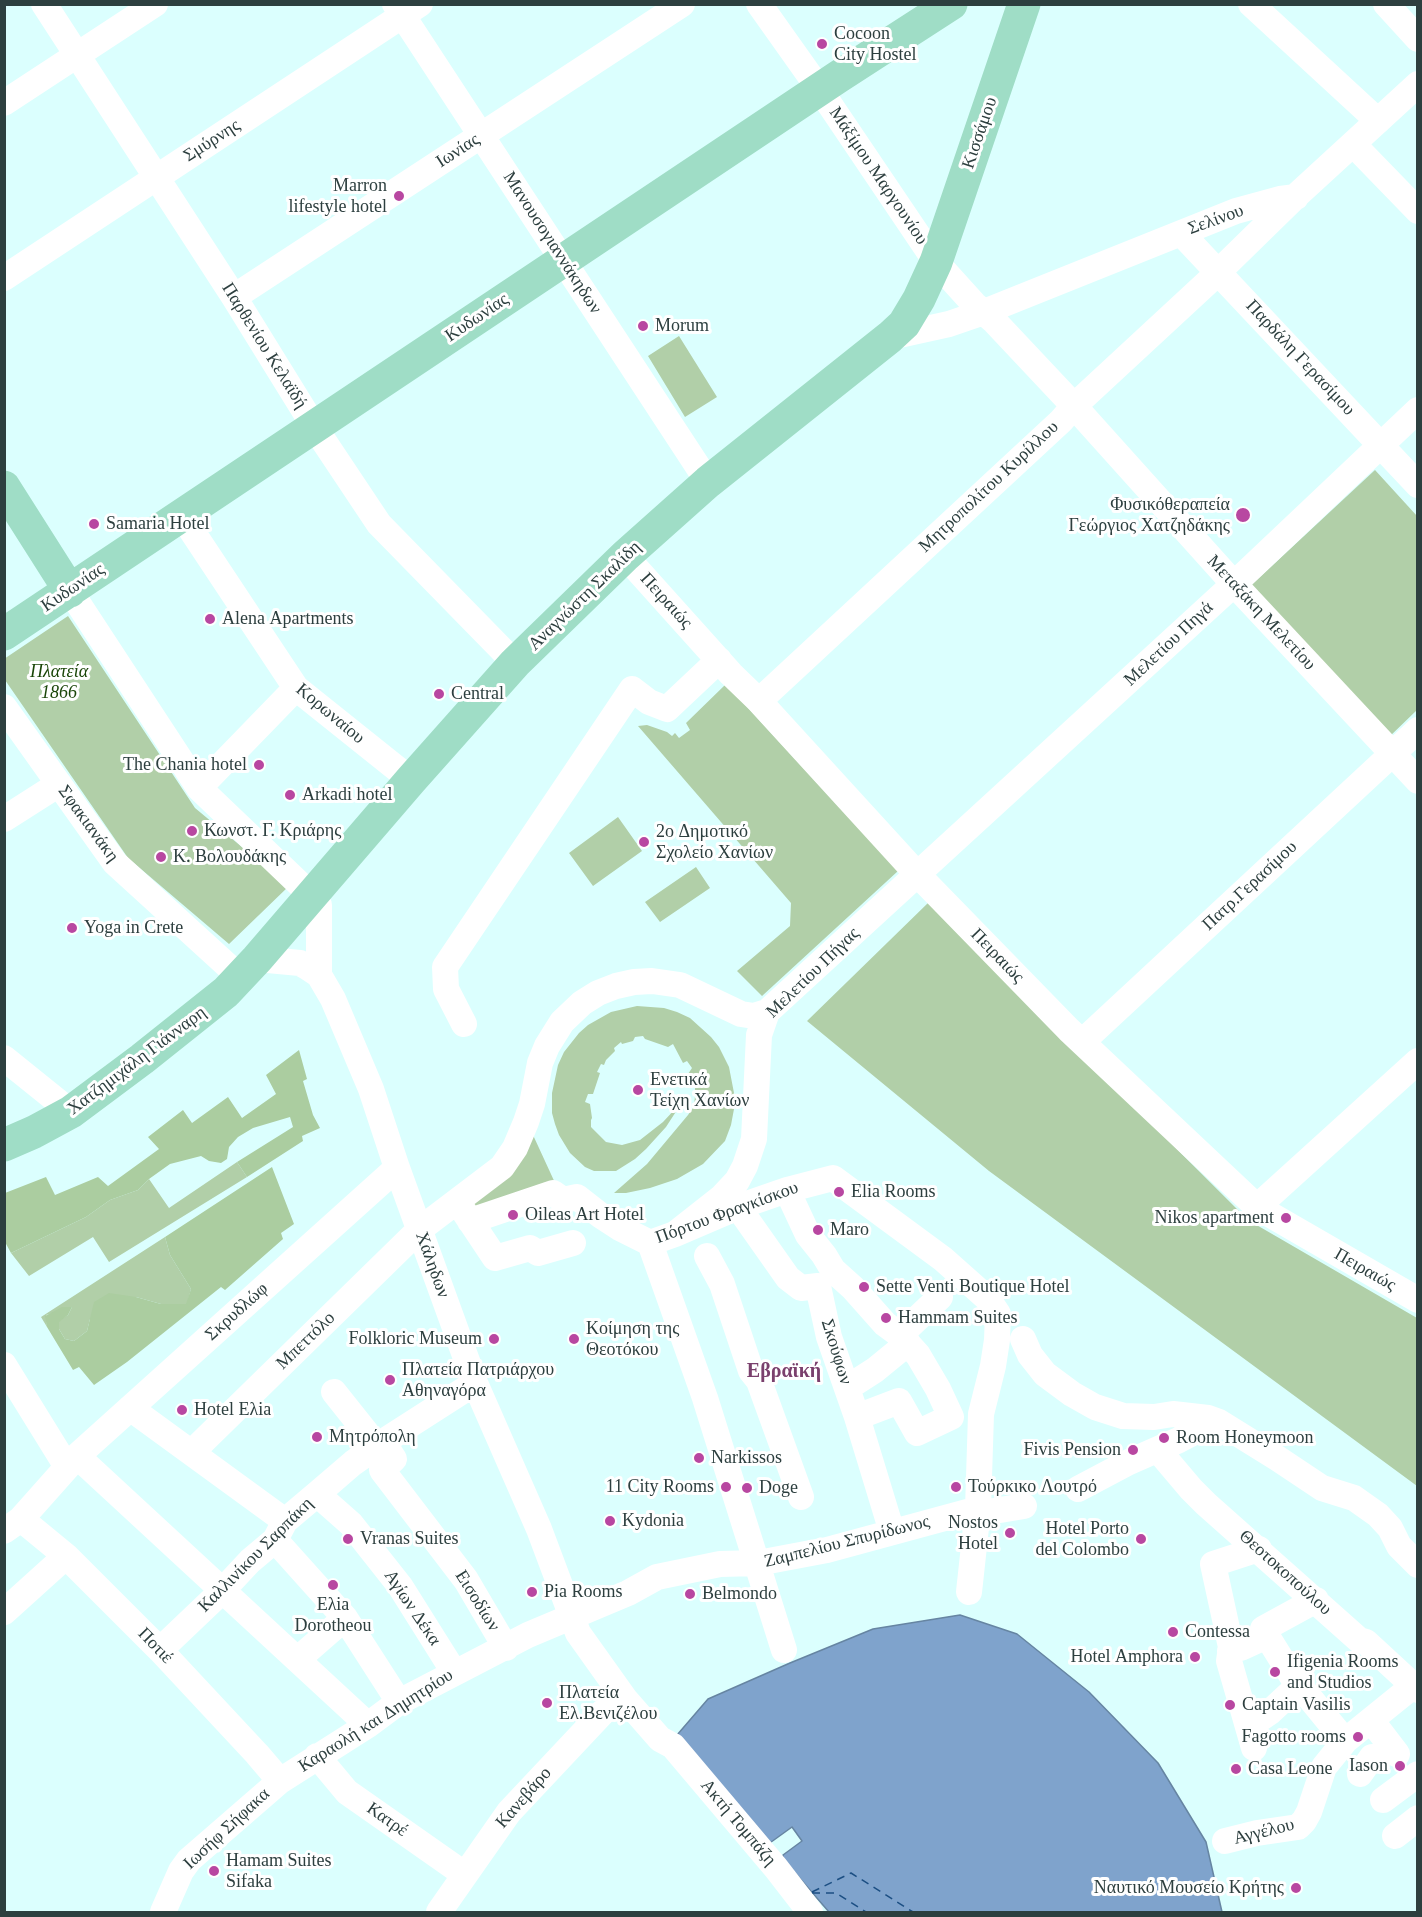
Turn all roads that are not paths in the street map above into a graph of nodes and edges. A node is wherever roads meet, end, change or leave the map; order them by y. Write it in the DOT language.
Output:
graph roads {
  1 [pos="45,4"];
  2 [pos="155,4"];
  3 [pos="682,4"];
  4 [pos="759,4"];
  5 [pos="951,4"];
  6 [pos="1024,4"];
  7 [pos="1251,4"];
  8 [pos="1386,4"];
  9 [pos="406,8"];
  10 [pos="1418,39"];
  11 [pos="77,56"];
  12 [pos="820,90"];
  13 [pos="1412,100"];
  14 [pos="4,103"];
  15 [pos="1378,121"];
  16 [pos="481,136"];
  17 [pos="1353,144"];
  18 [pos="156,178"];
  19 [pos="1296,196"];
  20 [pos="1418,211"];
  21 [pos="1181,233"];
  22 [pos="563,261"];
  23 [pos="936,262"];
  24 [pos="1219,272"];
  25 [pos="4,278"];
  26 [pos="234,297"];
  27 [pos="984,312"];
  28 [pos="890,337"];
  29 [pos="1074,406"];
  30 [pos="1418,410"];
  31 [pos="315,428"];
  32 [pos="1381,446"];
  33 [pos="708,482"];
  34 [pos="1418,485"];
  35 [pos="4,487"];
  36 [pos="182,516"];
  37 [pos="626,556"];
  38 [pos="1234,584"];
  39 [pos="70,591"];
  40 [pos="4,634"];
  41 [pos="718,660"];
  42 [pos="515,663"];
  43 [pos="296,688"];
  44 [pos="759,702"];
  45 [pos="4,707"];
  46 [pos="1418,730"];
  47 [pos="1392,754"];
  48 [pos="411,780"];
  49 [pos="1418,781"];
  50 [pos="59,783"];
  51 [pos="199,788"];
  52 [pos="4,819"];
  53 [pos="918,875"];
  54 [pos="311,895"];
  55 [pos="248,968"];
  56 [pos="320,975"];
  57 [pos="767,1012"];
  58 [pos="464,1024"];
  59 [pos="1082,1042"];
  60 [pos="4,1059"];
  61 [pos="1418,1061"];
  62 [pos="71,1112"];
  63 [pos="4,1145"];
  64 [pos="397,1168"];
  65 [pos="787,1190"];
  66 [pos="738,1207"];
  67 [pos="1257,1207"];
  68 [pos="464,1211"];
  69 [pos="419,1230"];
  70 [pos="675,1234"];
  71 [pos="573,1243"];
  72 [pos="650,1243"];
  73 [pos="707,1256"];
  74 [pos="832,1271"];
  75 [pos="940,1297"];
  76 [pos="1418,1300"];
  77 [pos="904,1339"];
  78 [pos="1023,1339"];
  79 [pos="4,1365"];
  80 [pos="475,1383"];
  81 [pos="848,1388"];
  82 [pos="334,1392"];
  83 [pos="130,1408"];
  84 [pos="857,1417"];
  85 [pos="1208,1418"];
  86 [pos="380,1444"];
  87 [pos="1158,1450"];
  88 [pos="192,1452"];
  89 [pos="72,1462"];
  90 [pos="1078,1489"];
  91 [pos="317,1494"];
  92 [pos="801,1497"];
  93 [pos="1024,1506"];
  94 [pos="978,1509"];
  95 [pos="13,1525"];
  96 [pos="280,1530"];
  97 [pos="892,1532"];
  98 [pos="1259,1549"];
  99 [pos="66,1556"];
  100 [pos="758,1563"];
  101 [pos="1418,1565"];
  102 [pos="222,1591"];
  103 [pos="969,1592"];
  104 [pos="1316,1600"];
  105 [pos="4,1612"];
  106 [pos="571,1617"];
  107 [pos="345,1618"];
  108 [pos="1267,1636"];
  109 [pos="506,1648"];
  110 [pos="160,1650"];
  111 [pos="784,1650"];
  112 [pos="1230,1651"];
  113 [pos="298,1659"];
  114 [pos="454,1672"];
  115 [pos="1298,1686"];
  116 [pos="1415,1688"];
  117 [pos="625,1699"];
  118 [pos="399,1702"];
  119 [pos="1371,1720"];
  120 [pos="368,1725"];
  121 [pos="1345,1741"];
  122 [pos="1381,1755"];
  123 [pos="317,1756"];
  124 [pos="1418,1774"];
  125 [pos="280,1781"];
  126 [pos="1383,1800"];
  127 [pos="1418,1818"];
  128 [pos="1395,1836"];
  129 [pos="1225,1841"];
  130 [pos="464,1874"];
  131 [pos="164,1912"];
  132 [pos="439,1912"];
  133 [pos="810,1912"];
  1 -- 11 [label="street, Παρθενίου Κελαϊδή"];
  2 -- 11 [label="street"];
  3 -- 16 [label="street, Ιωνίας"];
  4 -- 12 [label="street, Μάξίμου Mαργουνίου"];
  5 -- 12 [label="main road, Κυδωνίας"];
  6 -- 23 [label="main road, Κισσάμου"];
  7 -- 15 [label="street"];
  8 -- 10 [label="street"];
  9 -- 16 [label="street, Μανουσογιαννάκηδων"];
  9 -- 18 [label="street, Σμύρνης"];
  11 -- 14 [label="street"];
  11 -- 18 [label="street, Παρθενίου Κελαϊδή"];
  12 -- 22 [label="main road, Κυδωνίας"];
  12 -- 23 [label="street, Μάξίμου Mαργουνίου"];
  13 -- 15 [label="street, Σελίνου"];
  15 -- 17 [label="street, Σελίνου"];
  16 -- 22 [label="street, Μανουσογιαννάκηδων"];
  16 -- 26 [label="street, Ιωνίας"];
  17 -- 19 [label="street, Σελίνου"];
  17 -- 20 [label="street"];
  18 -- 25 [label="street, Σμύρνης"];
  18 -- 26 [label="street, Παρθενίου Κελαϊδή"];
  19 -- 21 [label="street, Σελίνου"];
  19 -- 24 [label="street, Μητροπολίτου Κυρίλλου"];
  21 -- 24 [label="street, Παρδάλη Γερασίμου"];
  21 -- 27 [label="street, Σελίνου"];
  22 -- 31 [label="main road, Κυδωνίας"];
  22 -- 33 [label="street, Μανουσογιαννάκηδων"];
  23 -- 27 [label="street, Μάξίμου Mαργουνίου"];
  23 -- 28 [label="main road, Αναγνώστη Σκαλίδη"];
  24 -- 29 [label="street, Μητροπολίτου Κυρίλλου"];
  24 -- 32 [label="street, Παρδάλη Γερασίμου"];
  26 -- 31 [label="street, Παρθενίου Κελαϊδή"];
  27 -- 28 [label="street, Σελίνου"];
  27 -- 29 [label="street, Μεταξάκη Μελετίου"];
  28 -- 33 [label="main road, Αναγνώστη Σκαλίδη"];
  29 -- 38 [label="street, Μεταξάκη Μελετίου"];
  29 -- 44 [label="street, Μητροπολίτου Κυρίλλου"];
  30 -- 32 [label="street, Μελετίου Πηγά"];
  31 -- 36 [label="main road, Κυδωνίας"];
  31 -- 42 [label="street, Παρθενίου Κελαϊδή"];
  32 -- 34 [label="street, Παρδάλη Γερασίμου"];
  32 -- 38 [label="street, Μελετίου Πηγά"];
  33 -- 37 [label="main road, Αναγνώστη Σκαλίδη"];
  35 -- 39 [label="main road"];
  36 -- 39 [label="main road, Κυδωνίας"];
  36 -- 43 [label="street, Κορωναίου"];
  37 -- 41 [label="street, Πειραιώς"];
  37 -- 42 [label="main road, Αναγνώστη Σκαλίδη"];
  38 -- 47 [label="street, Μεταξάκη Μελετίου"];
  38 -- 53 [label="street, Μελετίου Πηγά"];
  39 -- 40 [label="main road, Κυδωνίας"];
  39 -- 51 [label="street"];
  41 -- 44 [label="street, Πειραιώς"];
  41 -- 58 [label="street"];
  42 -- 48 [label="main road, Αναγνώστη Σκαλίδη"];
  43 -- 48 [label="street, Κορωναίου"];
  43 -- 51 [label="street"];
  44 -- 53 [label="street, Πειραιώς"];
  45 -- 50 [label="street, Σφακιανάκη"];
  46 -- 47 [label="street, Πατρ.Γερασίμου"];
  47 -- 49 [label="street, Μεταξάκη Μελετίου"];
  47 -- 59 [label="street, Πατρ.Γερασίμου"];
  48 -- 54 [label="main road, Αναγνώστη Σκαλίδη"];
  50 -- 52 [label="street"];
  50 -- 55 [label="street, Σφακιανάκη"];
  51 -- 54 [label="street"];
  53 -- 57 [label="street, Μελετίου Πήγας"];
  53 -- 59 [label="street, Πειραιώς"];
  54 -- 55 [label="main road, Αναγνώστη Σκαλίδη"];
  54 -- 56 [label="street"];
  55 -- 56 [label="street"];
  55 -- 62 [label="main road, Χατζημιχάλη Γιάνναρη"];
  56 -- 64 [label="street, Χάληδων"];
  57 -- 68 [label="street"];
  57 -- 70 [label="street, Μελετίου Πήγας"];
  59 -- 67 [label="street, Πειραιώς"];
  60 -- 62 [label="street"];
  61 -- 67 [label="street"];
  62 -- 63 [label="main road, Χατζημιχάλη Γιάνναρη"];
  64 -- 69 [label="street, Χάληδων"];
  64 -- 83 [label="street, Σκρυδλώφ"];
  65 -- 66 [label="street, Πόρτου Φραγκίσκου"];
  65 -- 74 [label="street"];
  65 -- 94 [label="street, Πόρτου Φραγκίσκου"];
  66 -- 70 [label="street, Πόρτου Φραγκίσκου"];
  66 -- 74 [label="street"];
  67 -- 76 [label="street, Πειραιώς"];
  68 -- 69 [label="street, Μπεττόλο"];
  68 -- 71 [label="street"];
  68 -- 72 [label="street, Πόρτου Φραγκίσκου"];
  69 -- 80 [label="street, Χάληδων"];
  69 -- 88 [label="street, Μπεττόλο"];
  70 -- 72 [label="street, Πόρτου Φραγκίσκου"];
  72 -- 100 [label="street"];
  73 -- 92 [label="street"];
  74 -- 77 [label="street"];
  74 -- 81 [label="street, Σκούφων"];
  75 -- 77 [label="street"];
  77 -- 81 [label="street"];
  77 -- 84 [label="street"];
  78 -- 85 [label="street"];
  79 -- 89 [label="street"];
  80 -- 86 [label="street, Καλλινίκου Σαρπάκη"];
  80 -- 106 [label="street, Χάληδων"];
  81 -- 84 [label="street, Σκούφων"];
  82 -- 86 [label="street"];
  83 -- 88 [label="street"];
  83 -- 89 [label="street, Σκρυδλώφ"];
  84 -- 97 [label="street, Σκούφων"];
  85 -- 87 [label="street"];
  85 -- 101 [label="street"];
  86 -- 91 [label="street, Καλλινίκου Σαρπάκη"];
  86 -- 109 [label="street, Εισοδίων"];
  87 -- 90 [label="street"];
  87 -- 98 [label="street, Θεοτοκοπούλου"];
  88 -- 96 [label="street"];
  89 -- 95 [label="street, Σκρυδλώφ"];
  89 -- 102 [label="street"];
  91 -- 96 [label="street, Καλλινίκου Σαρπάκη"];
  91 -- 114 [label="street, Αγίων Δέκα"];
  93 -- 94 [label="street, Ζαμπελίου Σπυρίδωνος"];
  94 -- 97 [label="street, Ζαμπελίου Σπυρίδωνος"];
  94 -- 103 [label="street"];
  95 -- 99 [label="street, Ποτιέ"];
  96 -- 102 [label="street, Καλλινίκου Σαρπάκη"];
  96 -- 107 [label="street"];
  97 -- 100 [label="street, Ζαμπελίου Σπυρίδωνος"];
  98 -- 104 [label="street, Θεοτοκοπούλου"];
  98 -- 112 [label="street"];
  99 -- 105 [label="street"];
  99 -- 110 [label="street, Ποτιέ"];
  100 -- 106 [label="street, Ζαμπελίου Σπυρίδωνος"];
  100 -- 111 [label="street"];
  102 -- 110 [label="street, Καλλινίκου Σαρπάκη"];
  102 -- 113 [label="street"];
  104 -- 108 [label="street"];
  104 -- 116 [label="street, Θεοτοκοπούλου"];
  106 -- 109 [label="street, Καραολή και Δημητρίου"];
  106 -- 117 [label="street, Χάληδων"];
  107 -- 113 [label="street"];
  107 -- 118 [label="street"];
  108 -- 112 [label="street"];
  108 -- 115 [label="street"];
  109 -- 114 [label="street, Καραολή και Δημητρίου"];
  110 -- 125 [label="street, Ποτιέ"];
  112 -- 115 [label="street"];
  113 -- 120 [label="street"];
  114 -- 118 [label="street, Καραολή και Δημητρίου"];
  115 -- 121 [label="street"];
  116 -- 119 [label="street, Αγγέλου"];
  117 -- 130 [label="street, Κανεβάρο"];
  117 -- 133 [label="street, Ακτή Τομπάζη"];
  118 -- 120 [label="street, Καραολή και Δημητρίου"];
  119 -- 121 [label="street, Αγγέλου"];
  119 -- 122 [label="street"];
  120 -- 123 [label="street, Καραολή και Δημητρίου"];
  121 -- 129 [label="street, Αγγέλου"];
  123 -- 125 [label="street, Καραολή και Δημητρίου"];
  123 -- 130 [label="street, Κατρέ"];
  124 -- 126 [label="street"];
  125 -- 131 [label="street, Ιωσήφ Σήφακα"];
  127 -- 128 [label="street"];
  130 -- 132 [label="street, Κανεβάρο"];
}
